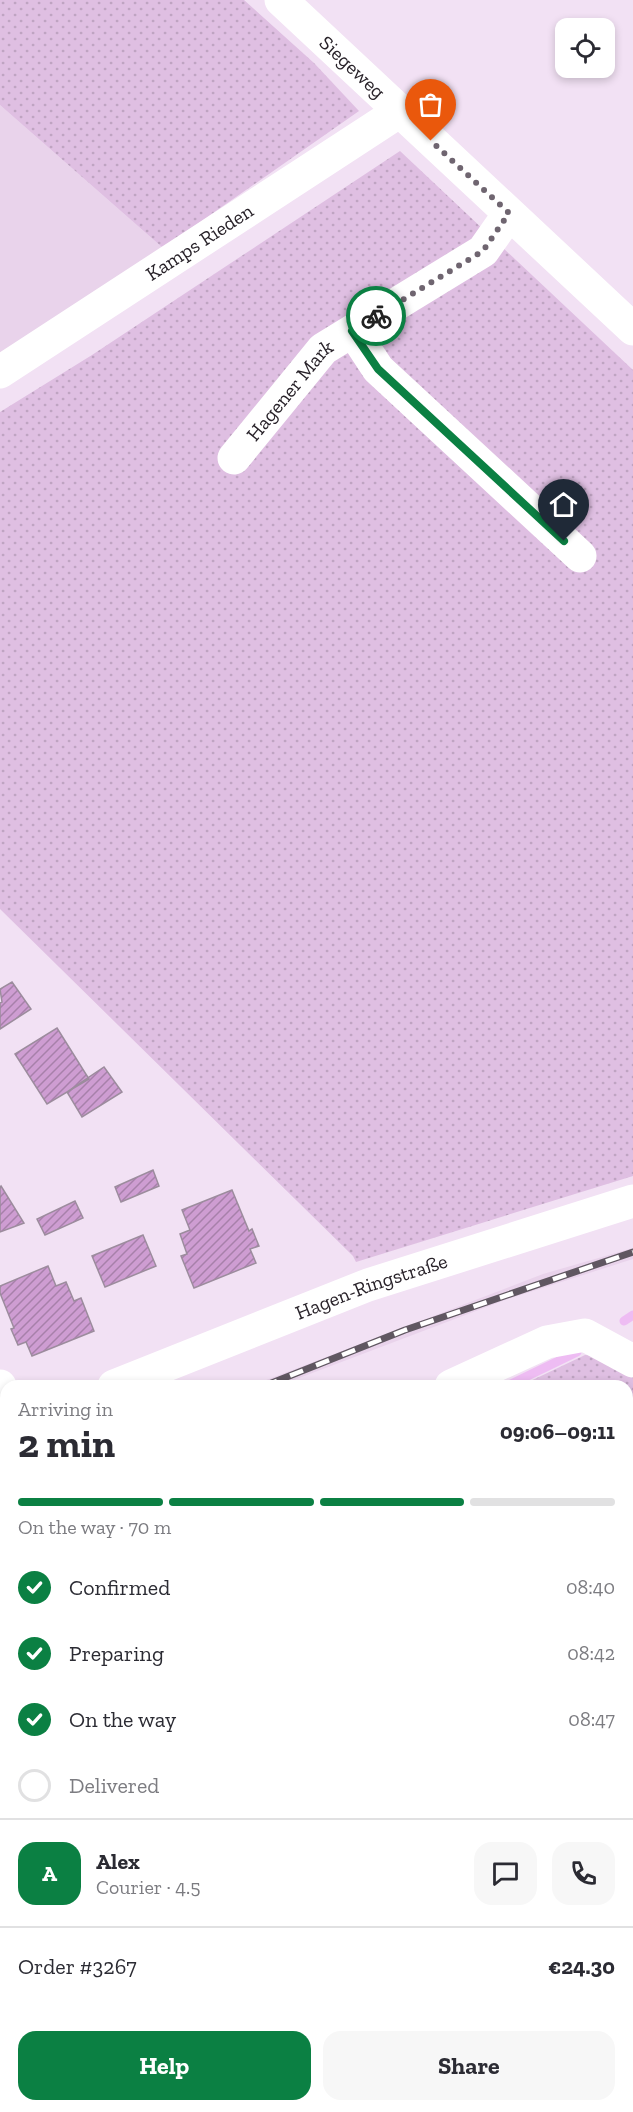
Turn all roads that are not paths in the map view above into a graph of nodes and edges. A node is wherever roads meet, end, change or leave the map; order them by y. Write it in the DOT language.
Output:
graph roads {
  1 [pos="281,0"];
  2 [pos="400,111"];
  3 [pos="509,213"];
  4 [pos="633,329"];
  5 [pos="352,331"];
  6 [pos="0,372"];
  7 [pos="234,458"];
  8 [pos="580,556"];
  9 [pos="633,1201"];
  10 [pos="633,1361"];
  11 [pos="129,1380"];
  12 [pos="463,1380"];
  1 -- 2 [label="street, Siegeweg"];
  2 -- 3 [label="street, Siegeweg"];
  2 -- 6 [label="street, Kamps Rieden"];
  3 -- 4 [label="street, Siegeweg"];
  3 -- 5 [label="street, Hagener Mark"];
  5 -- 7 [label="street, Hagener Mark"];
  5 -- 8 [label="street, Hagener Mark"];
  9 -- 11 [label="street, Hagen-Ringstraße"];
  10 -- 12 [label="street"];
}
